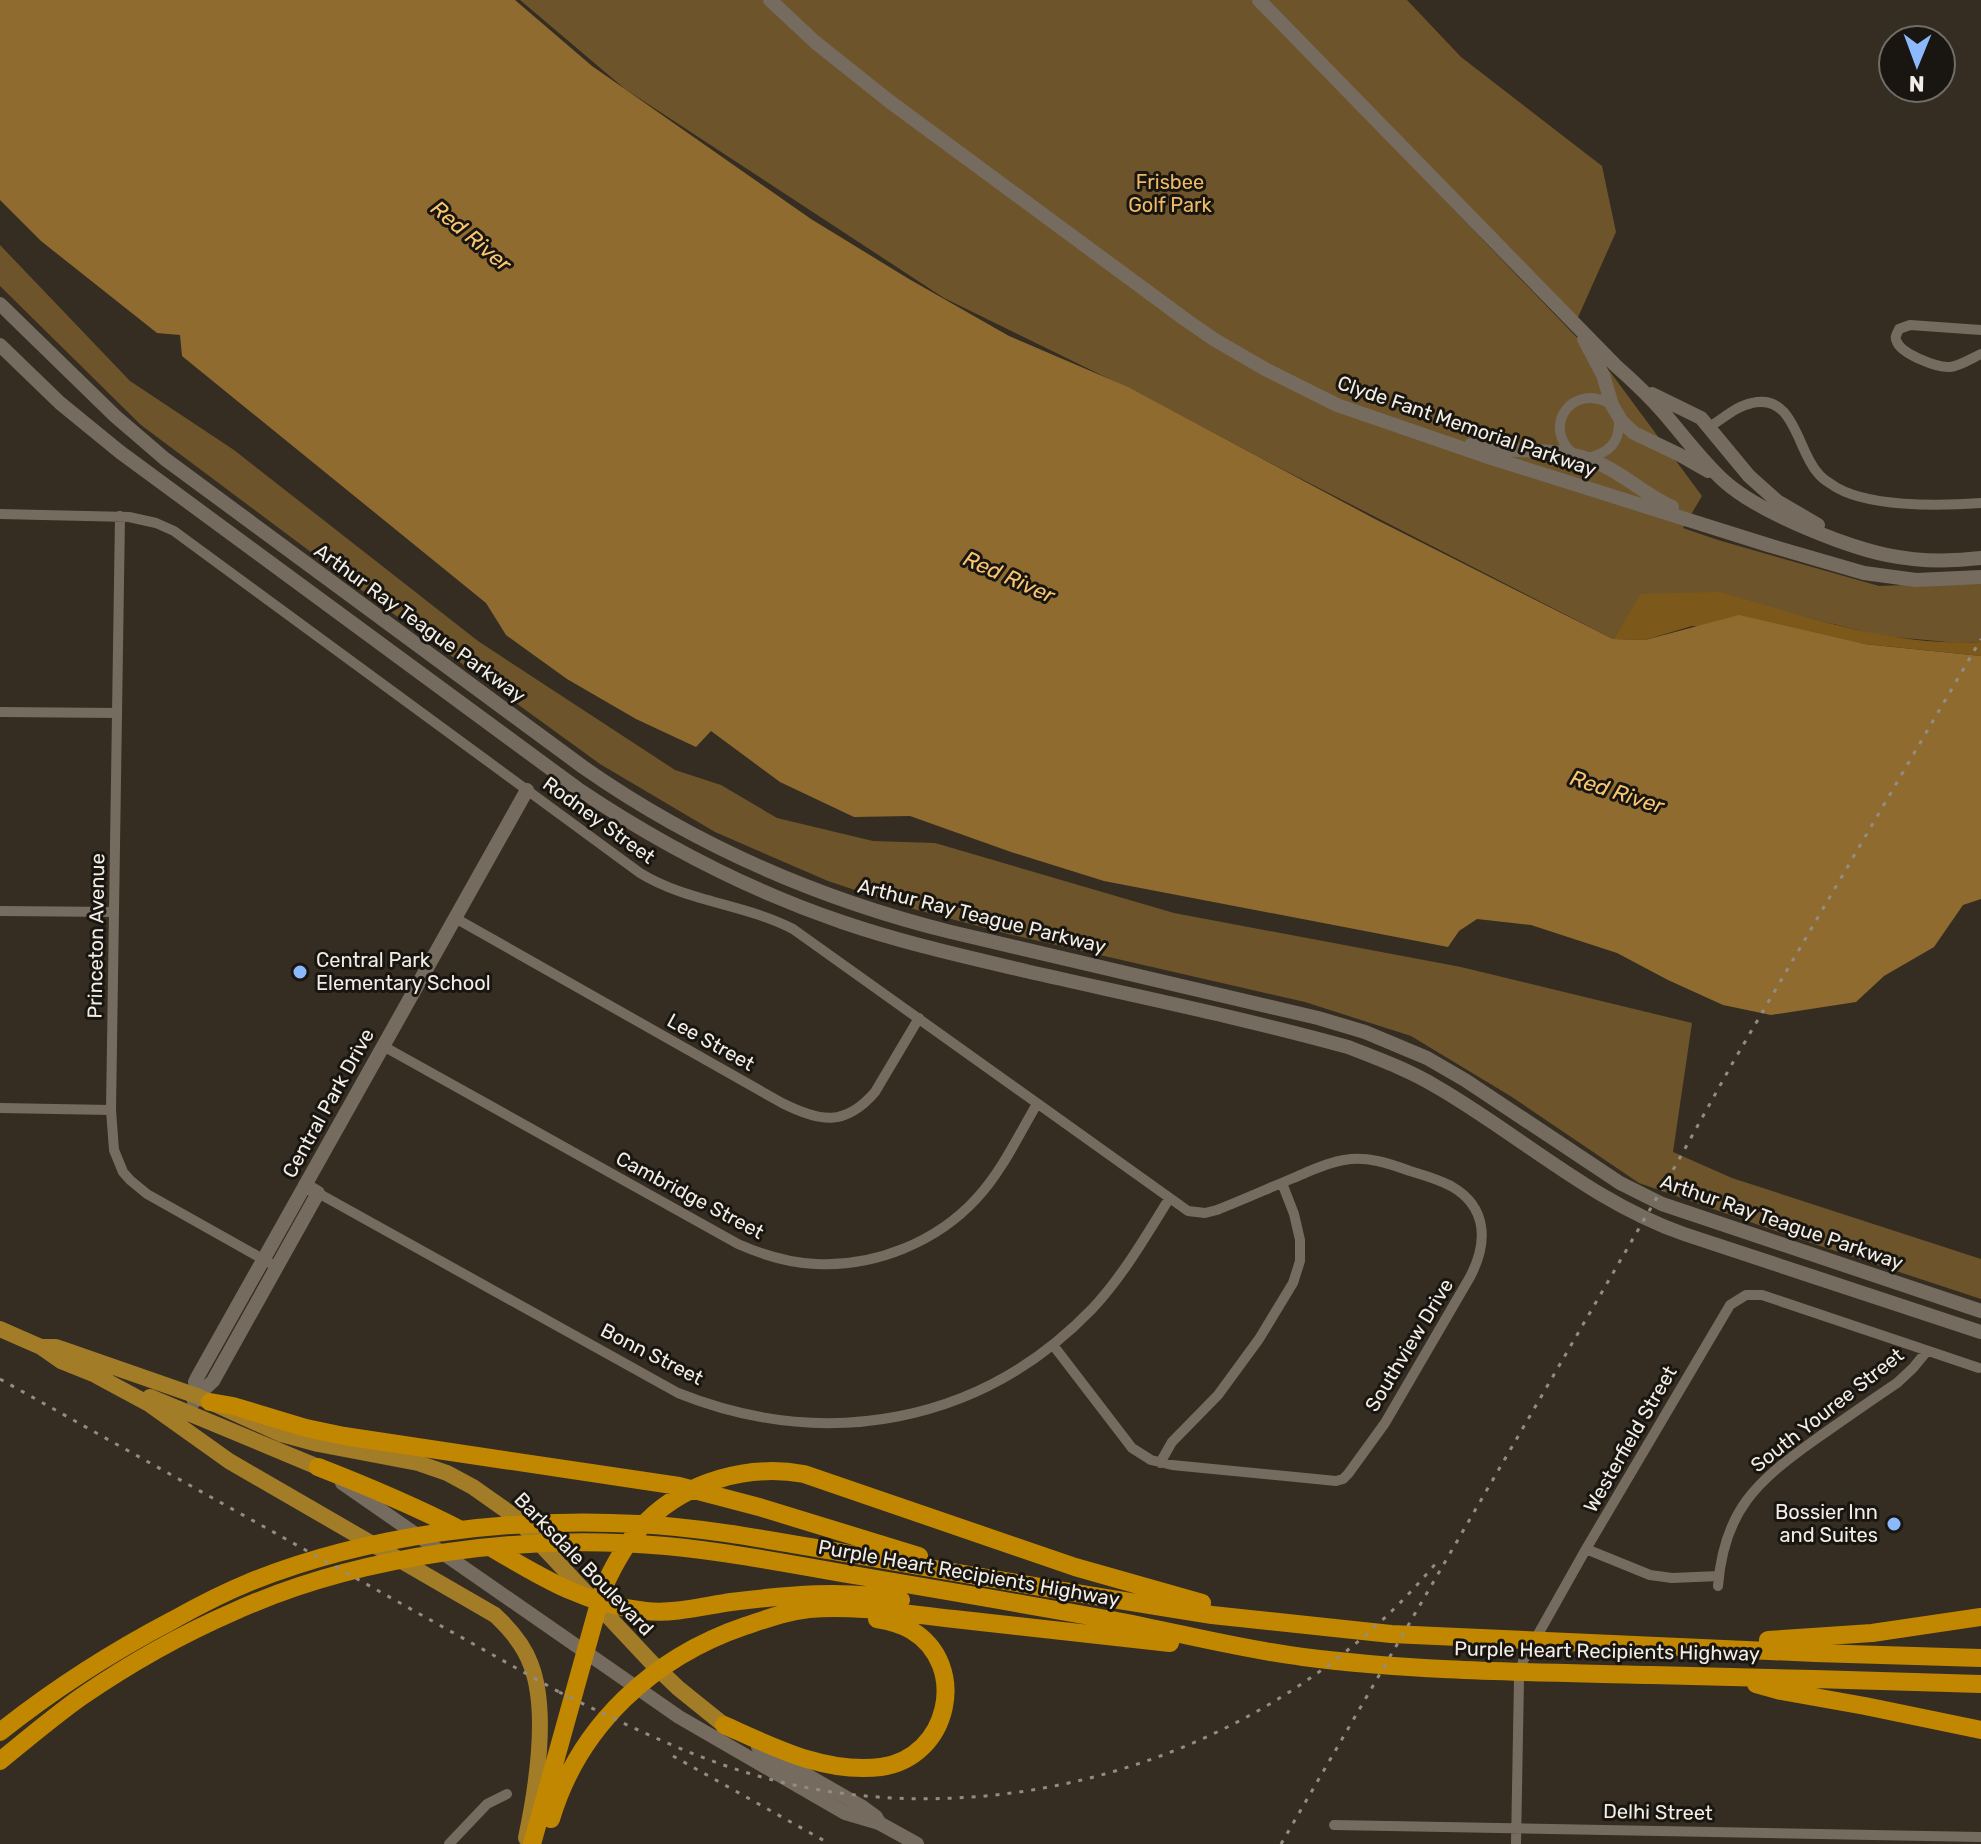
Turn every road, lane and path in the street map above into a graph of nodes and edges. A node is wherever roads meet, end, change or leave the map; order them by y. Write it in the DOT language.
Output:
graph roads {
  1 [pos="770,0"];
  2 [pos="1259,0"];
  3 [pos="0,304"];
  4 [pos="1575,324"];
  5 [pos="1981,330"];
  6 [pos="0,345"];
  7 [pos="1981,354"];
  8 [pos="1638,385"];
  9 [pos="1612,405"];
  10 [pos="1619,419"];
  11 [pos="1709,427"];
  12 [pos="1405,429"];
  13 [pos="1581,457"];
  14 [pos="1725,482"];
  15 [pos="1981,503"];
  16 [pos="0,514"];
  17 [pos="120,516"];
  18 [pos="1752,540"];
  19 [pos="1876,553"];
  20 [pos="1981,558"];
  21 [pos="1981,577"];
  22 [pos="0,712"];
  23 [pos="117,713"];
  24 [pos="527,790"];
  25 [pos="0,911"];
  26 [pos="114,912"];
  27 [pos="455,918"];
  28 [pos="919,1018"];
  29 [pos="383,1046"];
  30 [pos="1037,1104"];
  31 [pos="0,1108"];
  32 [pos="111,1110"];
  33 [pos="1282,1183"];
  34 [pos="305,1185"];
  35 [pos="318,1193"];
  36 [pos="1169,1199"];
  37 [pos="263,1259"];
  38 [pos="277,1267"];
  39 [pos="1981,1311"];
  40 [pos="0,1329"];
  41 [pos="1981,1332"];
  42 [pos="1053,1345"];
  43 [pos="41,1347"];
  44 [pos="1927,1351"];
  45 [pos="1979,1368"];
  46 [pos="204,1399"];
  47 [pos="185,1420"];
  48 [pos="1160,1463"];
  49 [pos="318,1467"];
  50 [pos="1586,1549"];
  51 [pos="979,1576"];
  52 [pos="1981,1617"];
  53 [pos="1275,1622"];
  54 [pos="746,1626"];
  55 [pos="1045,1628"];
  56 [pos="1677,1646"];
  57 [pos="1261,1651"];
  58 [pos="1981,1658"];
  59 [pos="1726,1676"];
  60 [pos="1981,1684"];
  61 [pos="724,1725"];
  62 [pos="1981,1730"];
  63 [pos="0,1732"];
  64 [pos="0,1761"];
  65 [pos="507,1794"];
  66 [pos="879,1823"];
  67 [pos="1334,1825"];
  68 [pos="1516,1828"];
  69 [pos="1981,1837"];
  70 [pos="449,1844"];
  71 [pos="525,1844"];
  72 [pos="532,1844"];
  73 [pos="544,1844"];
  74 [pos="917,1844"];
  75 [pos="1516,1844"];
  1 -- 12 [label="street, Clyde Fant Memorial Parkway"];
  2 -- 4 [label="street"];
  3 -- 39 [label="street, Arthur Ray Teague Parkway"];
  4 -- 8 [label="street"];
  4 -- 9 [label="street"];
  5 -- 7 [label="street"];
  6 -- 41 [label="street, Arthur Ray Teague Parkway"];
  8 -- 11 [label="street"];
  8 -- 14 [label="street"];
  9 -- 10 [label="street"];
  9 -- 13 [label="street"];
  10 -- 13 [label="street"];
  10 -- 14 [label="street"];
  11 -- 15 [label="street"];
  11 -- 19 [label="street"];
  12 -- 13 [label="street"];
  12 -- 18 [label="street, Clyde Fant Memorial Parkway"];
  13 -- 18 [label="street"];
  14 -- 19 [label="street"];
  16 -- 17 [label="street, Rodney Street"];
  17 -- 23 [label="street, Princeton Avenue"];
  17 -- 24 [label="street, Rodney Street"];
  18 -- 21 [label="street, Clyde Fant Memorial Parkway"];
  19 -- 20 [label="street"];
  22 -- 23 [label="street"];
  23 -- 26 [label="street, Princeton Avenue"];
  24 -- 27 [label="street, Central Park Drive"];
  24 -- 28 [label="street, Rodney Street"];
  25 -- 26 [label="street"];
  26 -- 32 [label="street, Princeton Avenue"];
  27 -- 28 [label="street, Lee Street"];
  27 -- 29 [label="street, Central Park Drive"];
  28 -- 30 [label="street, Rodney Street"];
  29 -- 30 [label="street, Cambridge Street"];
  29 -- 34 [label="street, Central Park Drive"];
  30 -- 36 [label="street, Rodney Street"];
  31 -- 32 [label="street"];
  32 -- 37 [label="street, Princeton Avenue"];
  33 -- 36 [label="street, Southview Drive"];
  33 -- 48 [label="street"];
  33 -- 48 [label="street, Southview Drive"];
  34 -- 35 [label="street, Bonn Street"];
  34 -- 37 [label="street, Central Park Drive"];
  35 -- 38 [label="street, Central Park Drive"];
  35 -- 42 [label="street, Bonn Street"];
  36 -- 42 [label="street, Bonn Street"];
  37 -- 38 [label="street, Princeton Avenue"];
  37 -- 46 [label="street, Central Park Drive"];
  38 -- 46 [label="street, Central Park Drive"];
  40 -- 43 [label="main road, Barksdale Boulevard"];
  42 -- 48 [label="street, Southview Drive"];
  43 -- 46 [label="main road, Barksdale Boulevard"];
  43 -- 47 [label="main road, Barksdale Boulevard"];
  44 -- 45 [label="street, Westerfield Street"];
  44 -- 50 [label="street, South Youree Street"];
  44 -- 50 [label="street, Westerfield Street"];
  46 -- 47 [label="street, Central Park Drive"];
  46 -- 51 [label="highway"];
  46 -- 61 [label="main road, Barksdale Boulevard"];
  47 -- 49 [label="main road, Barksdale Boulevard"];
  47 -- 71 [label="main road"];
  49 -- 55 [label="highway"];
  49 -- 66 [label="street, Barksdale Boulevard"];
  50 -- 68 [label="street, Westerfield Street"];
  51 -- 53 [label="highway, Purple Heart Recipients Highway"];
  51 -- 63 [label="highway, Purple Heart Recipients Highway"];
  52 -- 56 [label="highway"];
  53 -- 56 [label="highway, Purple Heart Recipients Highway"];
  53 -- 72 [label="highway"];
  54 -- 55 [label="highway"];
  54 -- 61 [label="highway"];
  54 -- 73 [label="highway"];
  55 -- 57 [label="highway"];
  56 -- 58 [label="highway, Purple Heart Recipients Highway"];
  57 -- 59 [label="highway, Purple Heart Recipients Highway"];
  57 -- 64 [label="highway, Purple Heart Recipients Highway"];
  59 -- 60 [label="highway, Purple Heart Recipients Highway"];
  59 -- 62 [label="highway"];
  61 -- 66 [label="street, Barksdale Boulevard"];
  65 -- 70 [label="street"];
  66 -- 74 [label="street, Barksdale Boulevard"];
  67 -- 68 [label="street, Delhi Street"];
  68 -- 69 [label="street, Delhi Street"];
  68 -- 75 [label="street, Westerfield Street"];
}
